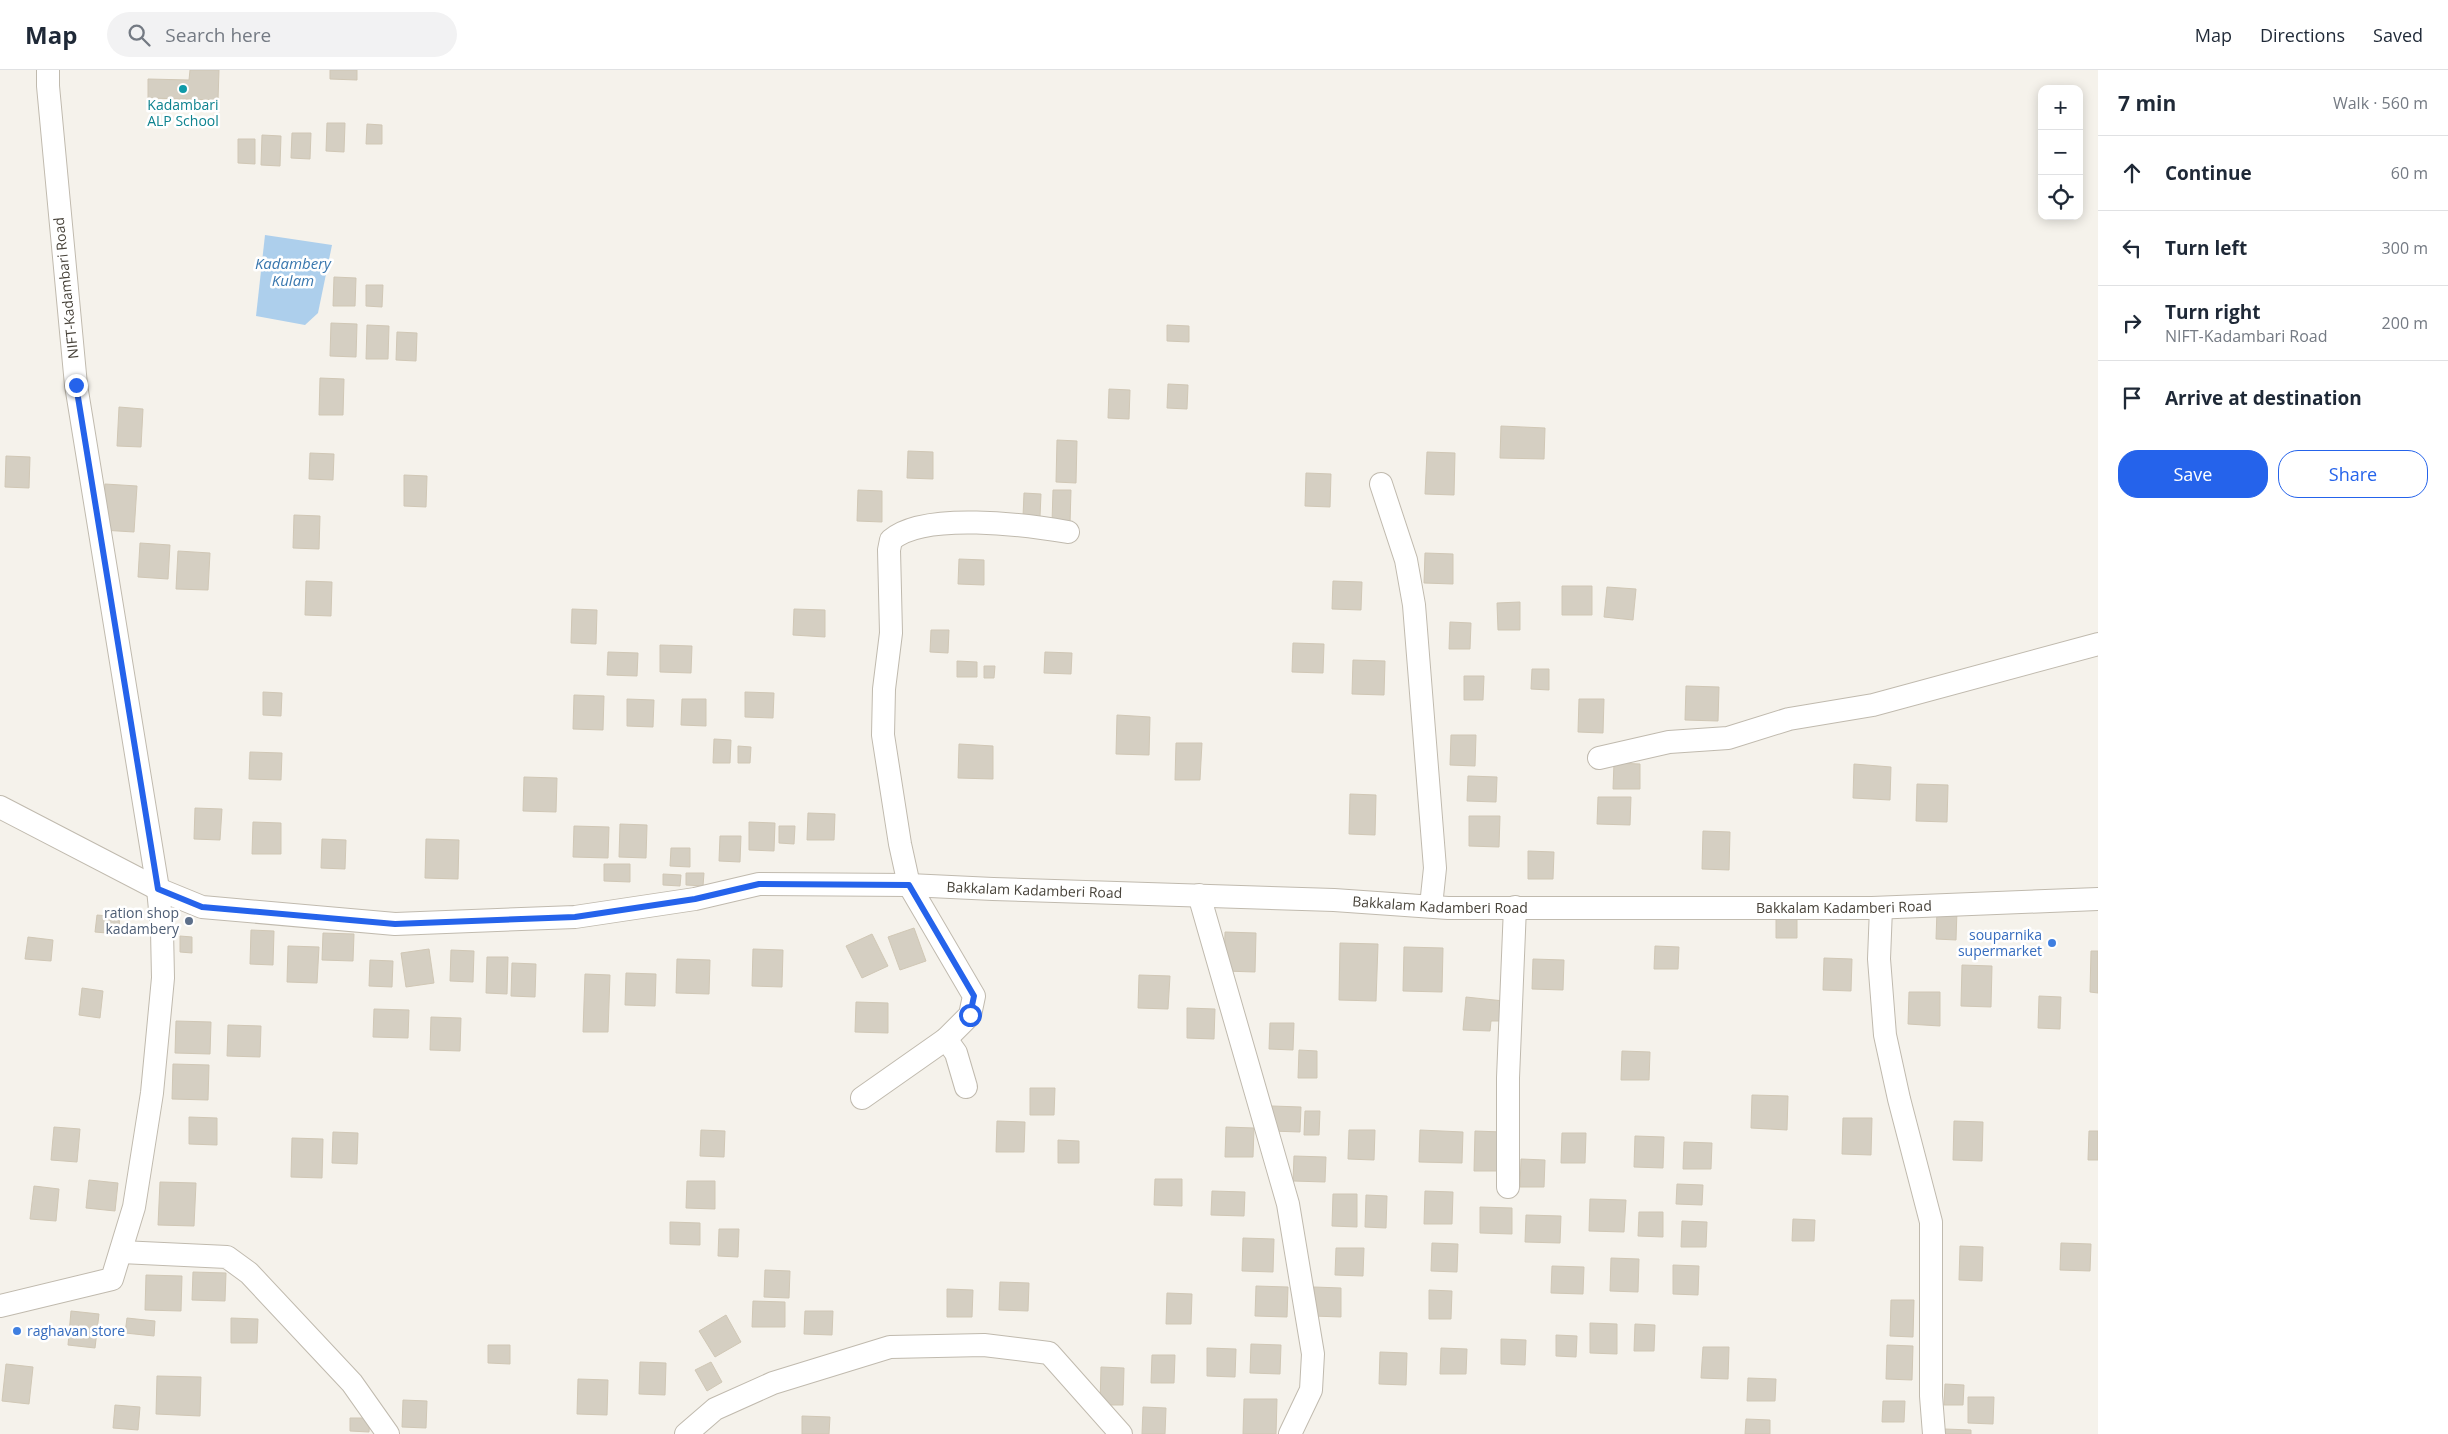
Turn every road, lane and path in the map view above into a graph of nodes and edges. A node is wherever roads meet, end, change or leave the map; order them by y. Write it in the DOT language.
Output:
graph roads {
  1 [pos="48,70"];
  2 [pos="1381,484"];
  3 [pos="1068,532"];
  4 [pos="2098,644"];
  5 [pos="1599,758"];
  6 [pos="0,806"];
  7 [pos="909,885"];
  8 [pos="158,889"];
  9 [pos="1199,894"];
  10 [pos="2098,899"];
  11 [pos="1431,906"];
  12 [pos="1515,907"];
  13 [pos="1881,908"];
  14 [pos="946,1039"];
  15 [pos="966,1088"];
  16 [pos="862,1098"];
  17 [pos="1508,1187"];
  18 [pos="121,1252"];
  19 [pos="0,1306"];
  20 [pos="388,1434"];
  21 [pos="686,1434"];
  22 [pos="1121,1434"];
  23 [pos="1290,1434"];
  24 [pos="1934,1434"];
  1 -- 8 [label="street, NIFT-Kadambari Road"];
  2 -- 11 [label="street"];
  3 -- 7 [label="street"];
  4 -- 5 [label="street"];
  6 -- 8 [label="street, Bakkalam Kadamberi Road"];
  7 -- 8 [label="street, Bakkalam Kadamberi Road"];
  7 -- 9 [label="street, Bakkalam Kadamberi Road"];
  7 -- 14 [label="street"];
  8 -- 18 [label="street, NIFT-Kadambari Road"];
  9 -- 11 [label="street, Bakkalam Kadamberi Road"];
  9 -- 23 [label="street"];
  10 -- 13 [label="street, Bakkalam Kadamberi Road"];
  11 -- 12 [label="street, Bakkalam Kadamberi Road"];
  12 -- 13 [label="street, Bakkalam Kadamberi Road"];
  12 -- 17 [label="street"];
  13 -- 24 [label="street"];
  14 -- 15 [label="street"];
  14 -- 16 [label="street"];
  18 -- 19 [label="street, NIFT-Kadambari Road"];
  18 -- 20 [label="street"];
  21 -- 22 [label="street"];
}
